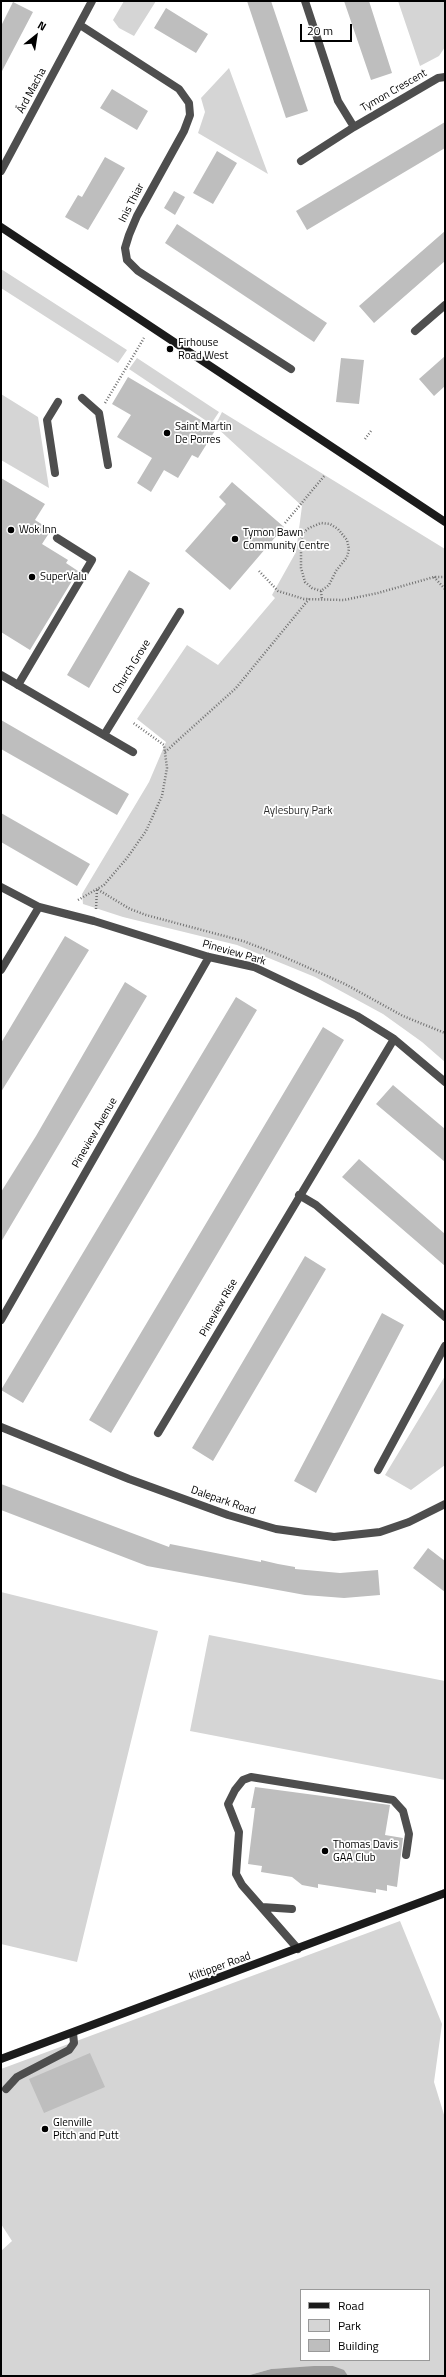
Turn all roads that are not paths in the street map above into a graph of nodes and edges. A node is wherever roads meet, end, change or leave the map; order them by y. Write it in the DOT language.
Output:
graph roads {
  1 [pos="92,1"];
  2 [pos="305,1"];
  3 [pos="80,25"];
  4 [pos="445,77"];
  5 [pos="354,127"];
  6 [pos="301,161"];
  7 [pos="1,171"];
  8 [pos="1,227"];
  9 [pos="445,305"];
  10 [pos="415,331"];
  11 [pos="290,369"];
  12 [pos="82,398"];
  13 [pos="58,402"];
  14 [pos="108,465"];
  15 [pos="55,473"];
  16 [pos="445,522"];
  17 [pos="57,538"];
  18 [pos="180,612"];
  19 [pos="1,675"];
  20 [pos="18,685"];
  21 [pos="104,735"];
  22 [pos="133,752"];
  23 [pos="1,887"];
  24 [pos="39,907"];
  25 [pos="209,957"];
  26 [pos="1,970"];
  27 [pos="394,1039"];
  28 [pos="445,1082"];
  29 [pos="299,1195"];
  30 [pos="445,1317"];
  31 [pos="1,1320"];
  32 [pos="445,1346"];
  33 [pos="1,1427"];
  34 [pos="158,1433"];
  35 [pos="378,1470"];
  36 [pos="445,1504"];
  37 [pos="406,1855"];
  38 [pos="445,1893"];
  39 [pos="262,1907"];
  40 [pos="292,1909"];
  41 [pos="298,1949"];
  42 [pos="73,2033"];
  43 [pos="1,2059"];
  44 [pos="6,2089"];
  1 -- 3 [label="street, Árd Macha"];
  2 -- 5 [label="street, Tymon Crescent"];
  3 -- 7 [label="street, Árd Macha"];
  3 -- 11 [label="street, Inis Thiar"];
  4 -- 5 [label="street, Tymon Crescent"];
  5 -- 6 [label="street, Tymon Crescent"];
  8 -- 16 [label="street"];
  9 -- 10 [label="street"];
  12 -- 14 [label="street"];
  13 -- 15 [label="street"];
  17 -- 20 [label="street"];
  18 -- 21 [label="street, Church Grove"];
  19 -- 20 [label="street"];
  20 -- 21 [label="street"];
  21 -- 22 [label="street"];
  23 -- 24 [label="street, Pineview Park"];
  24 -- 25 [label="street, Pineview Park"];
  24 -- 26 [label="street"];
  25 -- 27 [label="street, Pineview Park"];
  25 -- 31 [label="street, Pineview Avenue"];
  27 -- 28 [label="street, Pineview Park"];
  27 -- 29 [label="street, Pineview Rise"];
  29 -- 30 [label="street"];
  29 -- 34 [label="street, Pineview Rise"];
  32 -- 35 [label="street"];
  33 -- 36 [label="street, Dalepark Road"];
  37 -- 39 [label="street"];
  38 -- 41 [label="street, Kiltipper Road"];
  39 -- 40 [label="street"];
  39 -- 41 [label="street"];
  41 -- 42 [label="street, Kiltipper Road"];
  42 -- 43 [label="street, Kiltipper Road"];
  42 -- 44 [label="street"];
}
